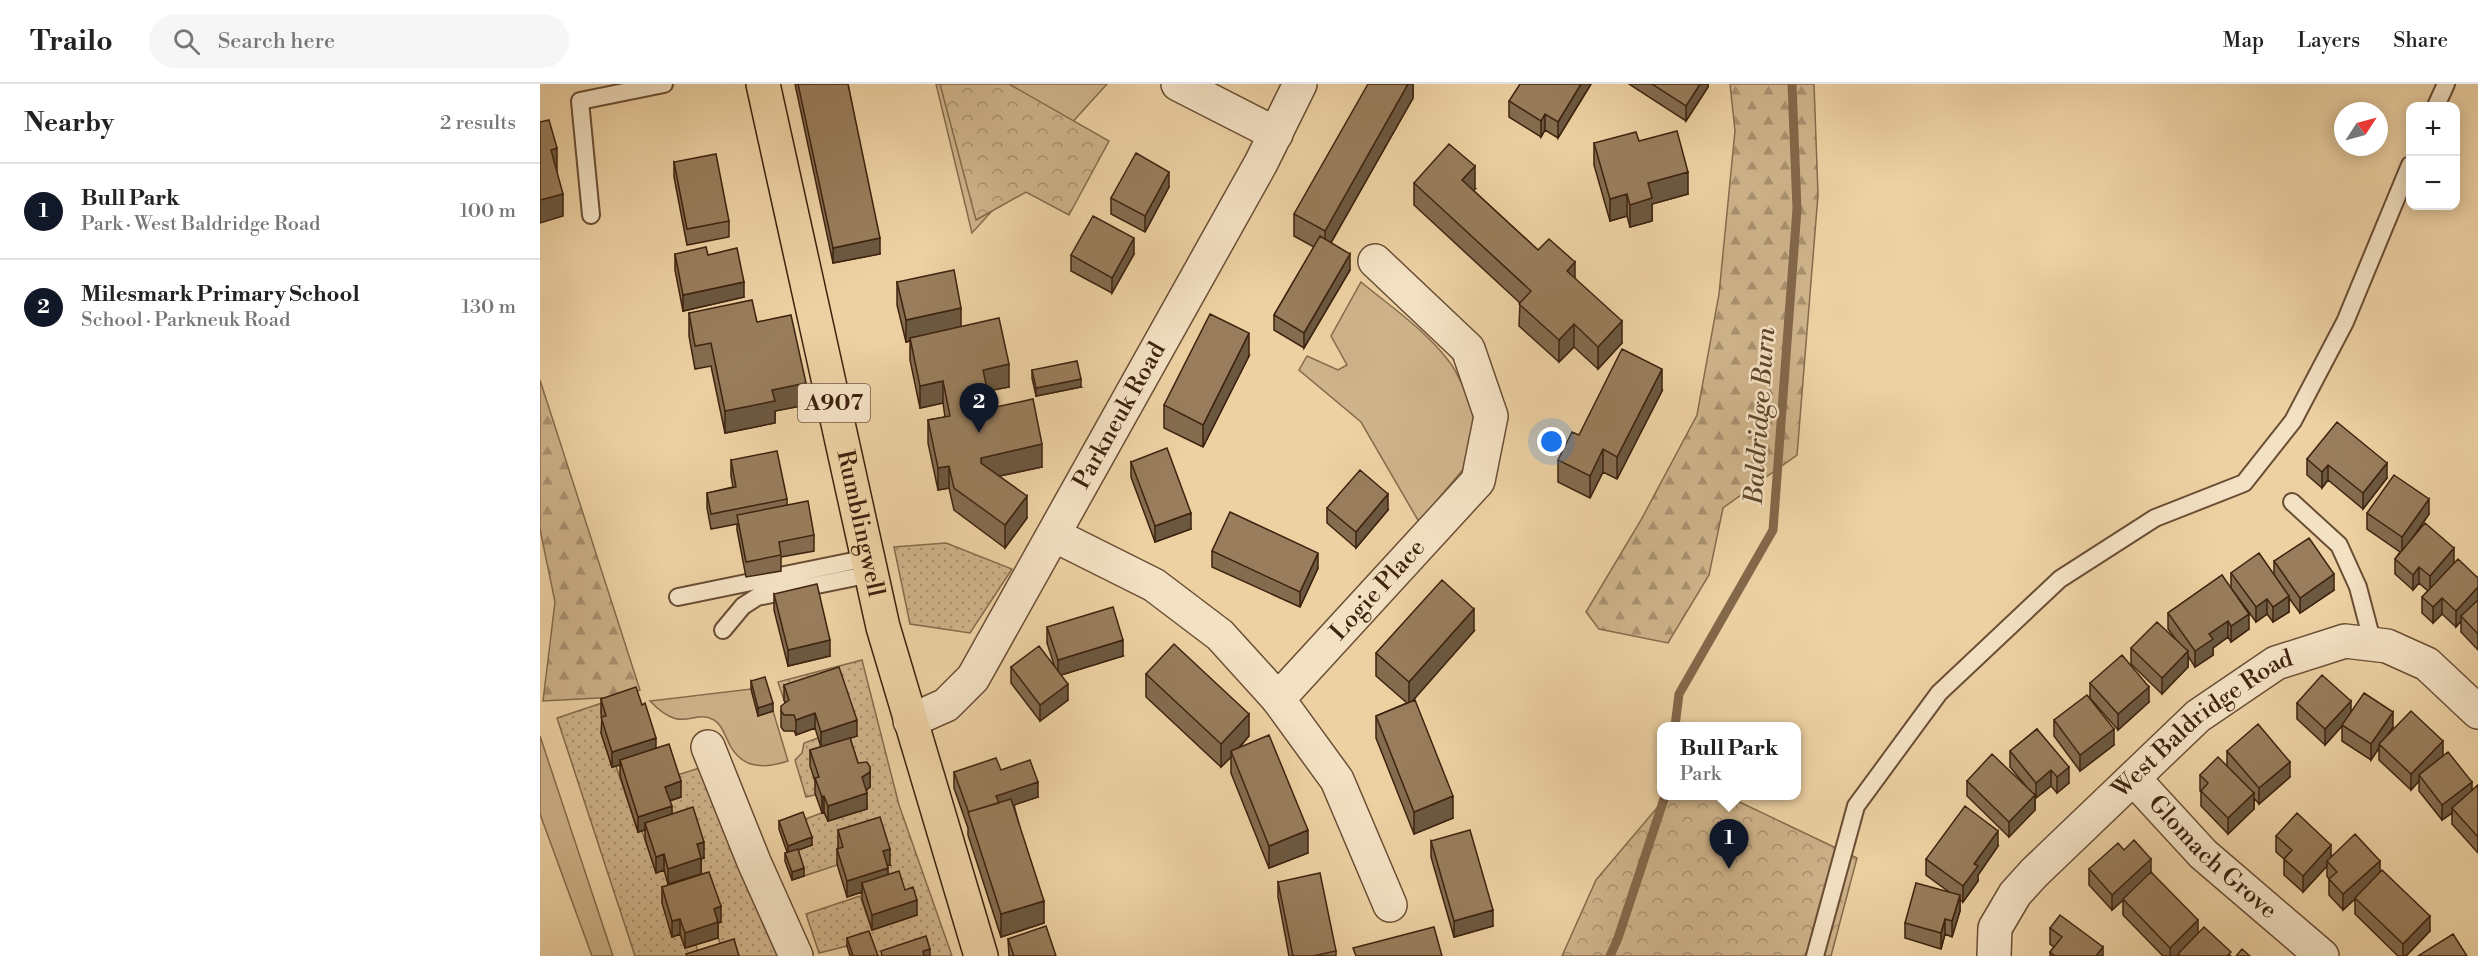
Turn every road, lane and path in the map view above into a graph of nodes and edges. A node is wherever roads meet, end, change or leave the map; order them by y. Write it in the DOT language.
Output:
graph roads {
  1 [pos="664,84"];
  2 [pos="763,84"];
  3 [pos="1178,84"];
  4 [pos="1300,84"];
  5 [pos="2446,84"];
  6 [pos="2438,102"];
  7 [pos="1276,134"];
  8 [pos="2406,175"];
  9 [pos="591,215"];
  10 [pos="1375,261"];
  11 [pos="2292,502"];
  12 [pos="1054,535"];
  13 [pos="869,566"];
  14 [pos="678,597"];
  15 [pos="723,630"];
  16 [pos="2373,644"];
  17 [pos="1278,699"];
  18 [pos="2478,712"];
  19 [pos="910,721"];
  20 [pos="708,747"];
  21 [pos="2134,779"];
  22 [pos="1390,905"];
  23 [pos="796,956"];
  24 [pos="981,956"];
  25 [pos="1815,956"];
  26 [pos="1994,956"];
  27 [pos="2322,956"];
  1 -- 9 [label="lane"];
  2 -- 13 [label="main road, Rumblingwell / A907"];
  3 -- 7 [label="street"];
  4 -- 7 [label="street, Parkneuk Road"];
  5 -- 6 [label="lane"];
  7 -- 12 [label="street, Parkneuk Road"];
  8 -- 25 [label="lane"];
  10 -- 17 [label="street, Logie Place"];
  11 -- 16 [label="lane"];
  12 -- 17 [label="street"];
  12 -- 19 [label="street, Parkneuk Road"];
  13 -- 14 [label="lane"];
  13 -- 15 [label="lane"];
  13 -- 19 [label="main road, Rumblingwell / A907"];
  16 -- 18 [label="street, West Baldridge Road"];
  16 -- 21 [label="street, West Baldridge Road"];
  17 -- 22 [label="street"];
  19 -- 24 [label="main road, Rumblingwell / A907"];
  20 -- 23 [label="street"];
  21 -- 26 [label="street, West Baldridge Road"];
  21 -- 27 [label="street, Glomach Grove"];
}
